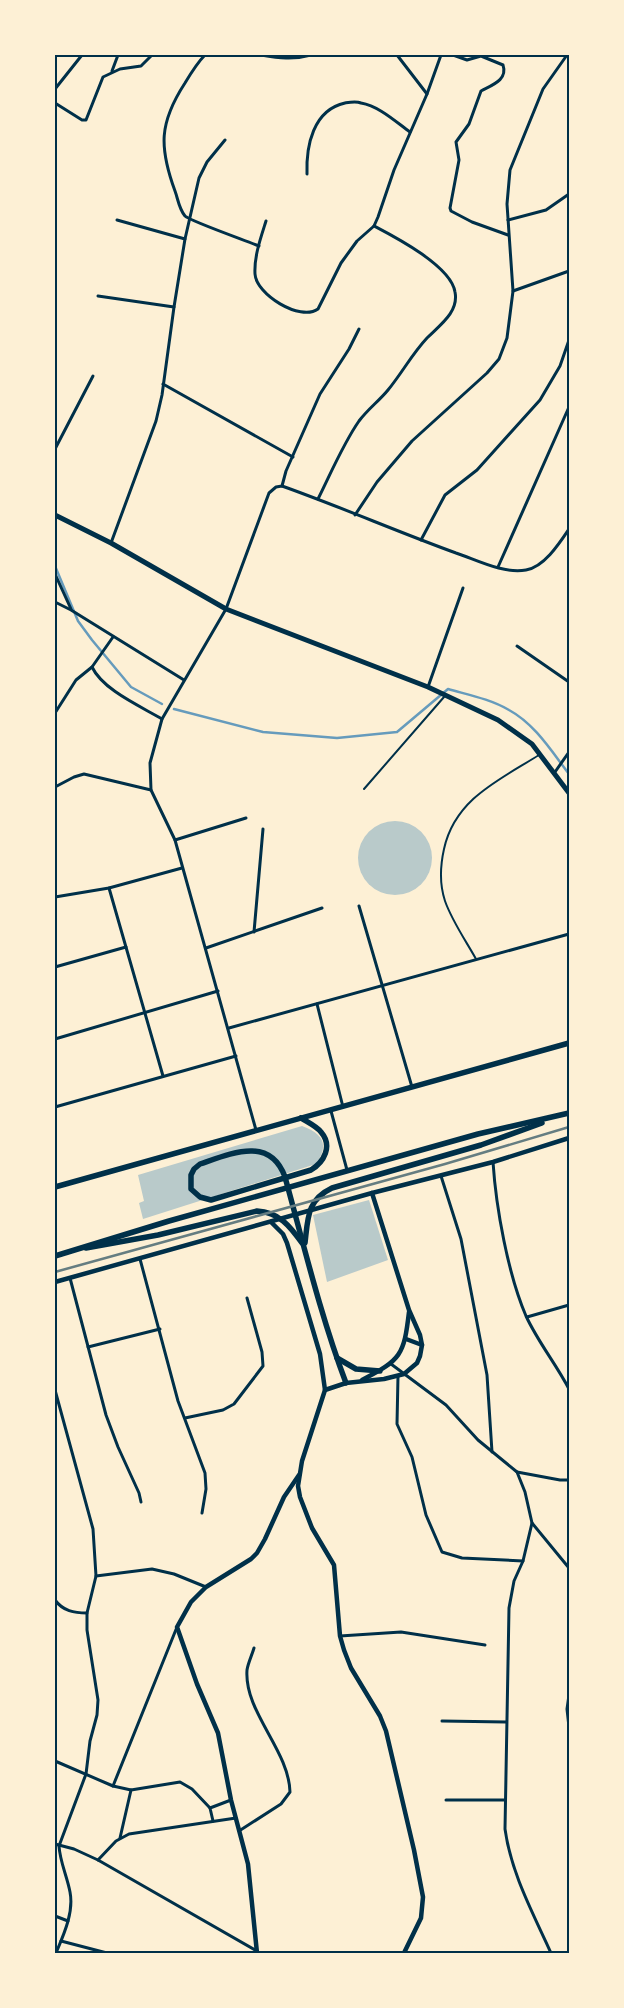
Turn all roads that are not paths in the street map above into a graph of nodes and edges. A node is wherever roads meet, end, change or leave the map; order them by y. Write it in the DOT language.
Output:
graph roads {
  1 [pos="82,55"];
  2 [pos="118,55"];
  3 [pos="152,55"];
  4 [pos="205,55"];
  5 [pos="261,55"];
  6 [pos="311,55"];
  7 [pos="397,55"];
  8 [pos="441,55"];
  9 [pos="453,55"];
  10 [pos="565,56"];
  11 [pos="111,72"];
  12 [pos="55,89"];
  13 [pos="427,94"];
  14 [pos="55,103"];
  15 [pos="410,132"];
  16 [pos="225,140"];
  17 [pos="307,174"];
  18 [pos="569,194"];
  19 [pos="118,220"];
  20 [pos="190,220"];
  21 [pos="508,220"];
  22 [pos="266,221"];
  23 [pos="374,226"];
  24 [pos="509,235"];
  25 [pos="185,239"];
  26 [pos="259,246"];
  27 [pos="569,271"];
  28 [pos="513,291"];
  29 [pos="98,296"];
  30 [pos="174,306"];
  31 [pos="359,329"];
  32 [pos="569,340"];
  33 [pos="92,376"];
  34 [pos="163,384"];
  35 [pos="569,407"];
  36 [pos="55,449"];
  37 [pos="293,457"];
  38 [pos="282,486"];
  39 [pos="318,499"];
  40 [pos="355,514"];
  41 [pos="55,515"];
  42 [pos="569,529"];
  43 [pos="420,540"];
  44 [pos="111,543"];
  45 [pos="498,567"];
  46 [pos="55,574"];
  47 [pos="463,588"];
  48 [pos="55,602"];
  49 [pos="226,609"];
  50 [pos="71,610"];
  51 [pos="113,637"];
  52 [pos="517,646"];
  53 [pos="92,667"];
  54 [pos="184,680"];
  55 [pos="569,682"];
  56 [pos="428,688"];
  57 [pos="446,695"];
  58 [pos="55,713"];
  59 [pos="162,718"];
  60 [pos="569,752"];
  61 [pos="541,753"];
  62 [pos="555,772"];
  63 [pos="55,787"];
  64 [pos="364,789"];
  65 [pos="151,790"];
  66 [pos="569,793"];
  67 [pos="246,818"];
  68 [pos="263,829"];
  69 [pos="175,840"];
  70 [pos="182,868"];
  71 [pos="109,888"];
  72 [pos="55,897"];
  73 [pos="360,906"];
  74 [pos="322,908"];
  75 [pos="254,932"];
  76 [pos="569,934"];
  77 [pos="126,947"];
  78 [pos="206,948"];
  79 [pos="476,959"];
  80 [pos="55,967"];
  81 [pos="383,986"];
  82 [pos="218,991"];
  83 [pos="317,1004"];
  84 [pos="145,1014"];
  85 [pos="228,1028"];
  86 [pos="55,1040"];
  87 [pos="569,1043"];
  88 [pos="236,1056"];
  89 [pos="163,1076"];
  90 [pos="412,1088"];
  91 [pos="342,1107"];
  92 [pos="55,1108"];
  93 [pos="331,1111"];
  94 [pos="569,1113"];
  95 [pos="301,1118"];
  96 [pos="256,1130"];
  97 [pos="569,1138"];
  98 [pos="492,1162"];
  99 [pos="348,1171"];
  100 [pos="441,1176"];
  101 [pos="55,1187"];
  102 [pos="372,1193"];
  103 [pos="271,1222"];
  104 [pos="304,1247"];
  105 [pos="79,1248"];
  106 [pos="55,1256"];
  107 [pos="140,1259"];
  108 [pos="70,1278"];
  109 [pos="55,1282"];
  110 [pos="247,1298"];
  111 [pos="569,1305"];
  112 [pos="409,1310"];
  113 [pos="527,1316"];
  114 [pos="160,1329"];
  115 [pos="406,1339"];
  116 [pos="422,1345"];
  117 [pos="88,1347"];
  118 [pos="336,1358"];
  119 [pos="391,1364"];
  120 [pos="380,1371"];
  121 [pos="404,1374"];
  122 [pos="398,1376"];
  123 [pos="360,1381"];
  124 [pos="346,1383"];
  125 [pos="569,1389"];
  126 [pos="55,1390"];
  127 [pos="325,1390"];
  128 [pos="185,1418"];
  129 [pos="492,1452"];
  130 [pos="517,1472"];
  131 [pos="299,1474"];
  132 [pos="569,1480"];
  133 [pos="141,1502"];
  134 [pos="202,1513"];
  135 [pos="532,1523"];
  136 [pos="523,1560"];
  137 [pos="569,1568"];
  138 [pos="96,1576"];
  139 [pos="206,1587"];
  140 [pos="55,1600"];
  141 [pos="87,1613"];
  142 [pos="176,1627"];
  143 [pos="340,1636"];
  144 [pos="485,1646"];
  145 [pos="254,1648"];
  146 [pos="569,1694"];
  147 [pos="442,1721"];
  148 [pos="506,1722"];
  149 [pos="569,1725"];
  150 [pos="55,1761"];
  151 [pos="86,1774"];
  152 [pos="113,1786"];
  153 [pos="131,1790"];
  154 [pos="231,1800"];
  155 [pos="446,1800"];
  156 [pos="505,1800"];
  157 [pos="210,1808"];
  158 [pos="236,1818"];
  159 [pos="213,1821"];
  160 [pos="240,1831"];
  161 [pos="120,1838"];
  162 [pos="57,1845"];
  163 [pos="98,1860"];
  164 [pos="55,1916"];
  165 [pos="68,1920"];
  166 [pos="61,1941"];
  167 [pos="257,1952"];
  168 [pos="56,1953"];
  169 [pos="107,1953"];
  170 [pos="404,1953"];
  171 [pos="551,1953"];
  1 -- 12 [label="street"];
  2 -- 11 [label="street"];
  3 -- 11 [label="street"];
  4 -- 20 [label="street"];
  5 -- 6 [label="street"];
  7 -- 13 [label="street"];
  8 -- 13 [label="street"];
  9 -- 24 [label="street"];
  10 -- 21 [label="street"];
  11 -- 14 [label="street"];
  13 -- 15 [label="street"];
  15 -- 17 [label="street"];
  15 -- 23 [label="street"];
  16 -- 20 [label="street"];
  18 -- 21 [label="street"];
  19 -- 25 [label="street"];
  20 -- 25 [label="street"];
  20 -- 26 [label="street"];
  21 -- 24 [label="street"];
  22 -- 26 [label="street"];
  23 -- 26 [label="street"];
  23 -- 39 [label="street"];
  24 -- 28 [label="street"];
  25 -- 30 [label="street"];
  27 -- 28 [label="street"];
  28 -- 40 [label="street"];
  29 -- 30 [label="street"];
  30 -- 34 [label="street"];
  31 -- 37 [label="street"];
  32 -- 43 [label="street"];
  33 -- 36 [label="street"];
  34 -- 37 [label="street"];
  34 -- 44 [label="street"];
  35 -- 45 [label="street"];
  37 -- 38 [label="street"];
  38 -- 39 [label="street"];
  38 -- 49 [label="street"];
  39 -- 40 [label="street"];
  40 -- 43 [label="street"];
  41 -- 44 [label="main road"];
  42 -- 45 [label="street"];
  43 -- 45 [label="street"];
  44 -- 49 [label="main road"];
  46 -- 50 [label="street"];
  47 -- 56 [label="street"];
  48 -- 50 [label="street"];
  49 -- 54 [label="street"];
  49 -- 56 [label="main road"];
  50 -- 51 [label="street"];
  51 -- 53 [label="street"];
  51 -- 54 [label="street"];
  52 -- 55 [label="street"];
  53 -- 58 [label="street"];
  53 -- 59 [label="street"];
  54 -- 59 [label="street"];
  56 -- 57 [label="main road"];
  57 -- 61 [label="main road"];
  57 -- 64 [label="lane"];
  59 -- 65 [label="street"];
  60 -- 62 [label="street"];
  61 -- 62 [label="main road"];
  61 -- 79 [label="lane"];
  62 -- 66 [label="main road"];
  63 -- 65 [label="street"];
  65 -- 69 [label="street"];
  67 -- 69 [label="street"];
  68 -- 75 [label="street"];
  69 -- 70 [label="street"];
  70 -- 71 [label="street"];
  70 -- 78 [label="street"];
  71 -- 72 [label="street"];
  71 -- 77 [label="street"];
  73 -- 81 [label="street"];
  74 -- 75 [label="street"];
  75 -- 78 [label="street"];
  76 -- 79 [label="street"];
  77 -- 80 [label="street"];
  77 -- 84 [label="street"];
  78 -- 82 [label="street"];
  79 -- 81 [label="street"];
  81 -- 83 [label="street"];
  81 -- 90 [label="street"];
  82 -- 84 [label="street"];
  82 -- 85 [label="street"];
  83 -- 85 [label="street"];
  83 -- 91 [label="street"];
  84 -- 86 [label="street"];
  84 -- 89 [label="street"];
  85 -- 88 [label="street"];
  87 -- 90 [label="highway"];
  88 -- 89 [label="street"];
  88 -- 96 [label="street"];
  89 -- 92 [label="street"];
  90 -- 91 [label="highway"];
  91 -- 93 [label="highway"];
  93 -- 95 [label="highway"];
  93 -- 99 [label="street"];
  94 -- 99 [label="highway"];
  94 -- 104 [label="highway"];
  95 -- 96 [label="highway"];
  95 -- 104 [label="highway"];
  96 -- 101 [label="highway"];
  97 -- 98 [label="street"];
  98 -- 100 [label="street"];
  98 -- 113 [label="street"];
  99 -- 105 [label="highway"];
  100 -- 102 [label="street"];
  100 -- 129 [label="street"];
  102 -- 103 [label="street"];
  102 -- 112 [label="street"];
  103 -- 107 [label="street"];
  103 -- 127 [label="street"];
  104 -- 105 [label="highway"];
  104 -- 118 [label="highway"];
  105 -- 106 [label="highway"];
  107 -- 108 [label="street"];
  107 -- 114 [label="street"];
  108 -- 109 [label="street"];
  108 -- 117 [label="street"];
  110 -- 128 [label="street"];
  111 -- 113 [label="street"];
  112 -- 115 [label="street"];
  112 -- 116 [label="street"];
  113 -- 125 [label="street"];
  114 -- 117 [label="street"];
  114 -- 128 [label="street"];
  115 -- 116 [label="street"];
  115 -- 119 [label="street"];
  116 -- 121 [label="street"];
  117 -- 133 [label="street"];
  118 -- 120 [label="highway"];
  118 -- 124 [label="highway"];
  119 -- 120 [label="street"];
  119 -- 121 [label="street"];
  120 -- 123 [label="street"];
  121 -- 122 [label="street"];
  121 -- 129 [label="street"];
  122 -- 123 [label="street"];
  122 -- 136 [label="street"];
  123 -- 124 [label="street"];
  124 -- 127 [label="street"];
  126 -- 138 [label="street"];
  127 -- 131 [label="street"];
  128 -- 134 [label="street"];
  129 -- 130 [label="street"];
  130 -- 132 [label="street"];
  130 -- 135 [label="street"];
  131 -- 139 [label="street"];
  131 -- 143 [label="street"];
  135 -- 136 [label="street"];
  135 -- 137 [label="street"];
  136 -- 148 [label="street"];
  138 -- 139 [label="street"];
  138 -- 141 [label="street"];
  139 -- 142 [label="street"];
  140 -- 141 [label="street"];
  141 -- 151 [label="street"];
  142 -- 152 [label="street"];
  142 -- 154 [label="street"];
  143 -- 144 [label="street"];
  143 -- 170 [label="street"];
  145 -- 160 [label="street"];
  146 -- 149 [label="street"];
  147 -- 148 [label="street"];
  148 -- 156 [label="street"];
  150 -- 151 [label="street"];
  151 -- 152 [label="street"];
  151 -- 162 [label="street"];
  152 -- 153 [label="street"];
  153 -- 157 [label="street"];
  153 -- 161 [label="street"];
  154 -- 157 [label="street"];
  154 -- 158 [label="street"];
  155 -- 156 [label="street"];
  156 -- 171 [label="street"];
  157 -- 159 [label="street"];
  158 -- 159 [label="street"];
  158 -- 160 [label="street"];
  159 -- 161 [label="street"];
  160 -- 167 [label="street"];
  161 -- 163 [label="street"];
  162 -- 163 [label="street"];
  162 -- 165 [label="street"];
  163 -- 167 [label="street"];
  164 -- 165 [label="street"];
  165 -- 166 [label="street"];
  166 -- 168 [label="street"];
  166 -- 169 [label="street"];
}
